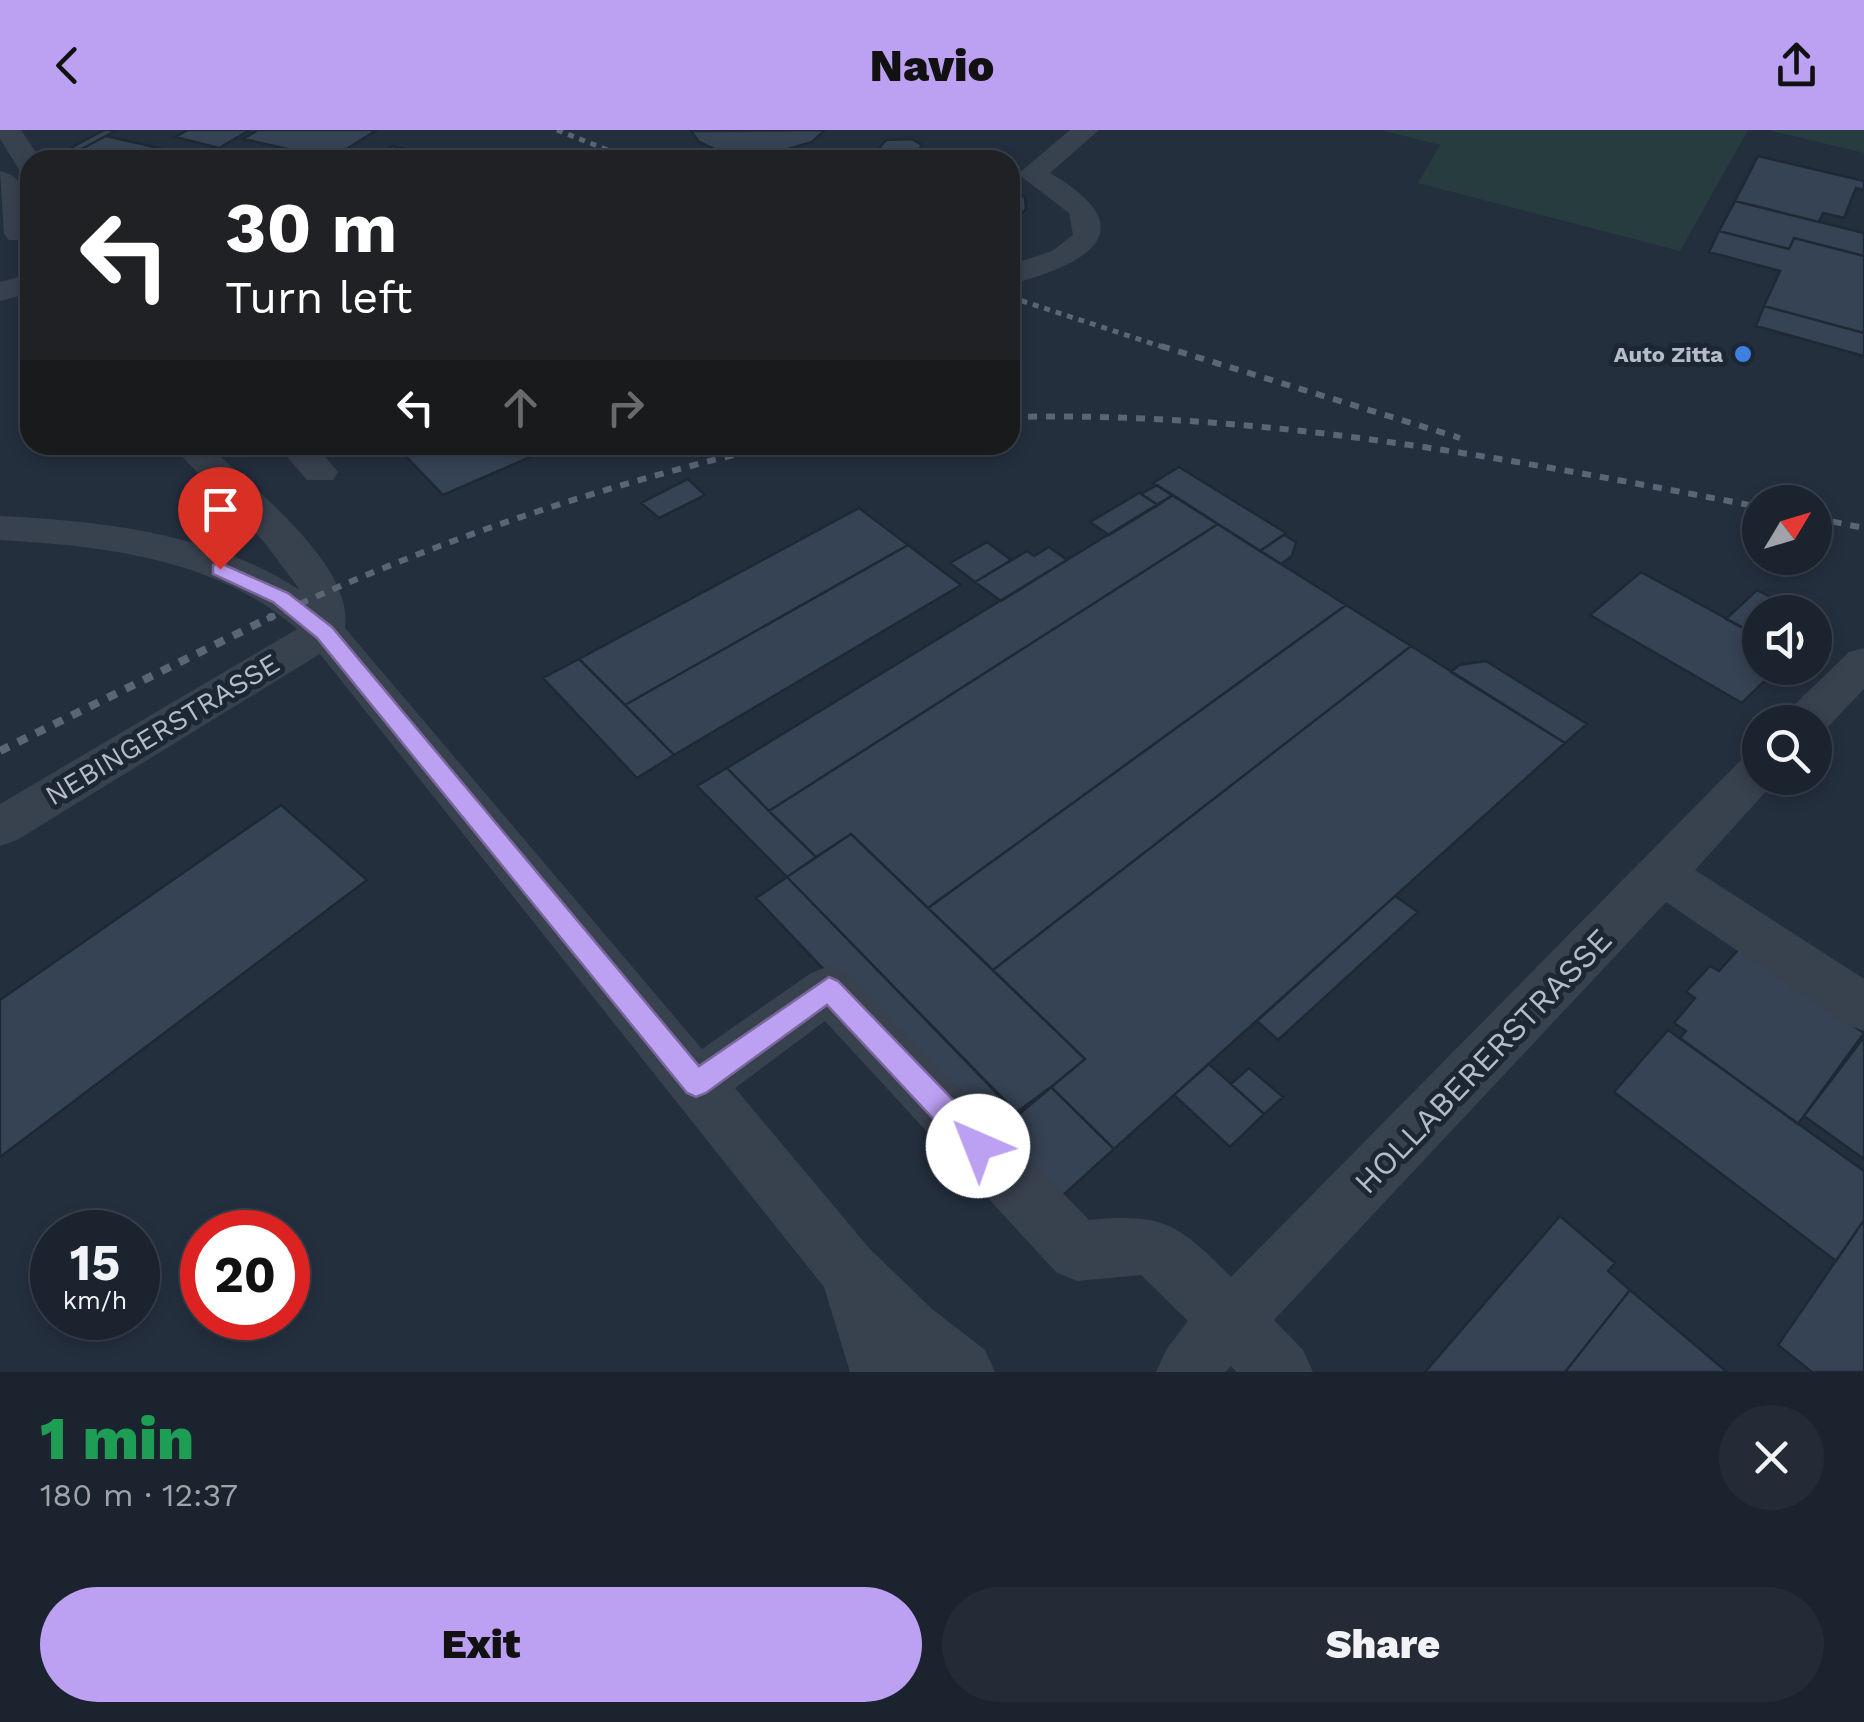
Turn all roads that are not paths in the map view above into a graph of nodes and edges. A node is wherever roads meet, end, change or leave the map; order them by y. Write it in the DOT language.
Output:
graph roads {
  1 [pos="1086,130"];
  2 [pos="0,178"];
  3 [pos="16,236"];
  4 [pos="1020,274"];
  5 [pos="199,455"];
  6 [pos="305,455"];
  7 [pos="320,472"];
  8 [pos="0,528"];
  9 [pos="309,619"];
  10 [pos="1864,663"];
  11 [pos="1822,705"];
  12 [pos="1742,788"];
  13 [pos="0,828"];
  14 [pos="1661,873"];
  15 [pos="1864,1008"];
  16 [pos="696,1084"];
  17 [pos="848,1269"];
  18 [pos="1199,1354"];
  19 [pos="882,1372"];
  20 [pos="963,1372"];
  21 [pos="1281,1372"];
  1 -- 4 [label="street"];
  2 -- 3 [label="street"];
  5 -- 9 [label="street"];
  6 -- 7 [label="street"];
  8 -- 9 [label="street"];
  9 -- 13 [label="street, NEBINGERSTRASSE"];
  9 -- 16 [label="street"];
  10 -- 11 [label="street"];
  12 -- 14 [label="street, HOLLABERERSTRASSE"];
  14 -- 15 [label="street"];
  14 -- 18 [label="street, HOLLABERERSTRASSE"];
  16 -- 17 [label="street"];
  16 -- 18 [label="street"];
  17 -- 19 [label="street"];
  17 -- 20 [label="street"];
  18 -- 21 [label="street"];
}
